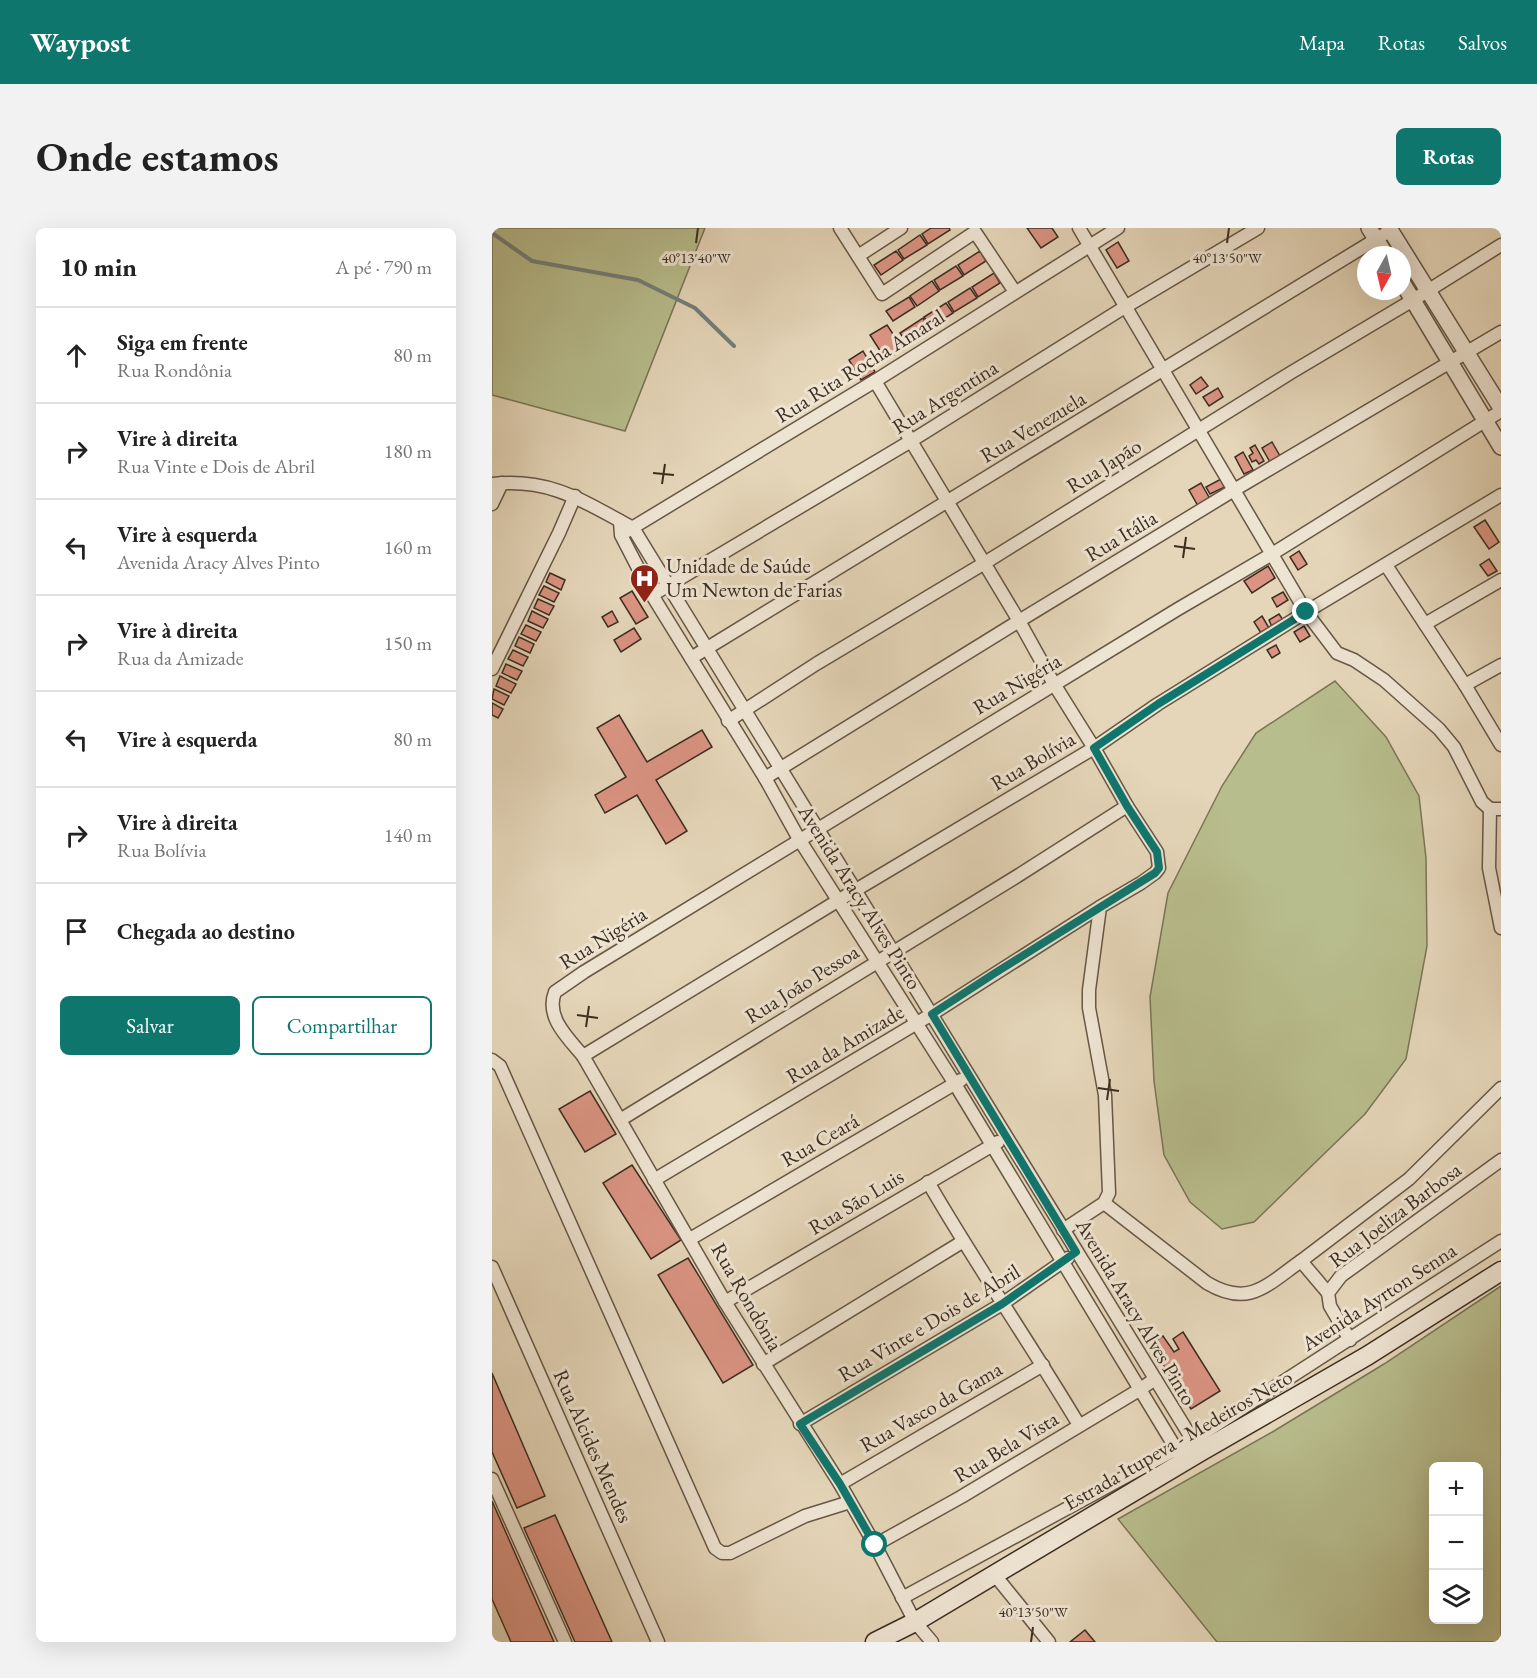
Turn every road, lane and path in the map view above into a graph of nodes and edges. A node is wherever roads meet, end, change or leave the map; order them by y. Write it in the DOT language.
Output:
graph roads {
  1 [pos="840,228"];
  2 [pos="901,228"];
  3 [pos="1079,228"];
  4 [pos="1118,228"];
  5 [pos="1258,228"];
  6 [pos="1392,229"];
  7 [pos="1373,234"];
  8 [pos="1089,245"];
  9 [pos="1501,245"];
  10 [pos="858,256"];
  11 [pos="1427,291"];
  12 [pos="1015,292"];
  13 [pos="1411,297"];
  14 [pos="1413,300"];
  15 [pos="1125,308"];
  16 [pos="1501,332"];
  17 [pos="1466,354"];
  18 [pos="1451,363"];
  19 [pos="1164,370"];
  20 [pos="875,381"];
  21 [pos="1501,410"];
  22 [pos="1485,421"];
  23 [pos="1199,430"];
  24 [pos="911,441"];
  25 [pos="1501,447"];
  26 [pos="497,484"];
  27 [pos="1234,490"];
  28 [pos="1501,495"];
  29 [pos="575,496"];
  30 [pos="946,502"];
  31 [pos="492,504"];
  32 [pos="620,521"];
  33 [pos="633,528"];
  34 [pos="621,535"];
  35 [pos="1272,554"];
  36 [pos="983,564"];
  37 [pos="1386,565"];
  38 [pos="1501,580"];
  39 [pos="668,587"];
  40 [pos="652,595"];
  41 [pos="1306,612"];
  42 [pos="1018,621"];
  43 [pos="1425,624"];
  44 [pos="707,648"];
  45 [pos="690,658"];
  46 [pos="1501,665"];
  47 [pos="492,669"];
  48 [pos="1054,684"];
  49 [pos="1465,685"];
  50 [pos="745,710"];
  51 [pos="728,721"];
  52 [pos="1501,745"];
  53 [pos="1094,748"];
  54 [pos="782,768"];
  55 [pos="765,778"];
  56 [pos="1127,806"];
  57 [pos="1496,809"];
  58 [pos="817,828"];
  59 [pos="800,839"];
  60 [pos="855,891"];
  61 [pos="838,900"];
  62 [pos="1100,907"];
  63 [pos="1501,928"];
  64 [pos="893,951"];
  65 [pos="876,962"];
  66 [pos="555,992"];
  67 [pos="932,1014"];
  68 [pos="916,1024"];
  69 [pos="583,1056"];
  70 [pos="492,1060"];
  71 [pos="969,1075"];
  72 [pos="955,1084"];
  73 [pos="1501,1088"];
  74 [pos="620,1120"];
  75 [pos="1007,1137"];
  76 [pos="992,1145"];
  77 [pos="1501,1160"];
  78 [pos="654,1180"];
  79 [pos="928,1182"];
  80 [pos="1104,1203"];
  81 [pos="1063,1230"];
  82 [pos="690,1239"];
  83 [pos="1501,1241"];
  84 [pos="962,1242"];
  85 [pos="1076,1252"];
  86 [pos="1301,1260"];
  87 [pos="1063,1262"];
  88 [pos="492,1266"];
  89 [pos="1501,1271"];
  90 [pos="1328,1293"];
  91 [pos="725,1302"];
  92 [pos="1002,1304"];
  93 [pos="1350,1340"];
  94 [pos="763,1364"];
  95 [pos="1043,1365"];
  96 [pos="1155,1379"];
  97 [pos="1139,1390"];
  98 [pos="800,1424"];
  99 [pos="1079,1425"];
  100 [pos="1196,1446"];
  101 [pos="1180,1456"];
  102 [pos="492,1479"];
  103 [pos="840,1484"];
  104 [pos="850,1502"];
  105 [pos="875,1545"];
  106 [pos="994,1574"];
  107 [pos="902,1598"];
  108 [pos="915,1622"];
  109 [pos="565,1642"];
  110 [pos="658,1642"];
  111 [pos="875,1642"];
  112 [pos="932,1642"];
  113 [pos="1049,1642"];
  1 -- 10 [label="street"];
  2 -- 10 [label="street"];
  3 -- 8 [label="street"];
  4 -- 8 [label="street, Rua Rita Rocha Amaral"];
  5 -- 15 [label="street, Rua Argentina"];
  6 -- 7 [label="street, Rua Venezuela"];
  6 -- 11 [label="street"];
  7 -- 19 [label="street, Rua Venezuela"];
  8 -- 12 [label="street, Rua Rita Rocha Amaral"];
  8 -- 15 [label="street"];
  9 -- 11 [label="street, Rua Japão"];
  10 -- 12 [label="street"];
  11 -- 14 [label="street, Rua Japão"];
  11 -- 17 [label="street"];
  12 -- 20 [label="street, Rua Rita Rocha Amaral"];
  13 -- 14 [label="street"];
  14 -- 18 [label="street"];
  14 -- 23 [label="street, Rua Japão"];
  15 -- 19 [label="street"];
  15 -- 24 [label="street, Rua Argentina"];
  16 -- 17 [label="street, Rua Itália"];
  17 -- 18 [label="street, Rua Itália"];
  17 -- 21 [label="street"];
  18 -- 22 [label="street"];
  18 -- 27 [label="street, Rua Itália"];
  19 -- 23 [label="street"];
  19 -- 30 [label="street, Rua Venezuela"];
  20 -- 24 [label="street"];
  20 -- 33 [label="street, Rua Rita Rocha Amaral"];
  21 -- 22 [label="street, Rua Nigéria"];
  22 -- 25 [label="street"];
  22 -- 35 [label="street, Rua Nigéria"];
  23 -- 27 [label="street"];
  23 -- 36 [label="street, Rua Japão"];
  24 -- 30 [label="street"];
  24 -- 39 [label="street, Rua Argentina"];
  26 -- 29 [label="street"];
  26 -- 31 [label="street"];
  27 -- 35 [label="street"];
  27 -- 42 [label="street, Rua Itália"];
  28 -- 37 [label="street, Rua Bolívia"];
  29 -- 32 [label="street"];
  29 -- 47 [label="street"];
  30 -- 36 [label="street"];
  30 -- 44 [label="street, Rua Venezuela"];
  32 -- 33 [label="street"];
  32 -- 34 [label="street"];
  33 -- 34 [label="street, Rua Rita Rocha Amaral"];
  33 -- 39 [label="street, Avenida Aracy Alves Pinto"];
  34 -- 40 [label="street, Avenida Aracy Alves Pinto"];
  35 -- 41 [label="street"];
  35 -- 48 [label="street, Rua Nigéria"];
  36 -- 42 [label="street"];
  36 -- 50 [label="street, Rua Japão"];
  37 -- 41 [label="street, Rua Bolívia"];
  37 -- 43 [label="street"];
  38 -- 43 [label="street"];
  39 -- 40 [label="street, Rua Argentina"];
  39 -- 44 [label="street, Avenida Aracy Alves Pinto"];
  40 -- 45 [label="street, Avenida Aracy Alves Pinto"];
  41 -- 53 [label="street, Rua Bolívia"];
  41 -- 57 [label="street"];
  42 -- 48 [label="street"];
  42 -- 54 [label="street, Rua Itália"];
  43 -- 49 [label="street"];
  44 -- 45 [label="street, Rua Venezuela"];
  44 -- 50 [label="street, Avenida Aracy Alves Pinto"];
  45 -- 51 [label="street, Avenida Aracy Alves Pinto"];
  46 -- 49 [label="street"];
  48 -- 53 [label="street"];
  48 -- 58 [label="street, Rua Nigéria"];
  49 -- 52 [label="street"];
  50 -- 51 [label="street, Rua Japão"];
  50 -- 54 [label="street, Avenida Aracy Alves Pinto"];
  51 -- 55 [label="street, Avenida Aracy Alves Pinto"];
  53 -- 56 [label="street"];
  53 -- 60 [label="street, Rua Bolívia"];
  54 -- 55 [label="street, Rua Itália"];
  54 -- 58 [label="street, Avenida Aracy Alves Pinto"];
  55 -- 59 [label="street, Avenida Aracy Alves Pinto"];
  56 -- 62 [label="street, Rua da Amizade"];
  56 -- 64 [label="street, Rua João Pessoa"];
  57 -- 63 [label="street"];
  58 -- 59 [label="street, Rua Nigéria"];
  58 -- 60 [label="street, Avenida Aracy Alves Pinto"];
  59 -- 61 [label="street, Avenida Aracy Alves Pinto"];
  59 -- 66 [label="street, Rua Nigéria"];
  60 -- 61 [label="street, Rua Bolívia"];
  60 -- 64 [label="street, Avenida Aracy Alves Pinto"];
  61 -- 65 [label="street, Avenida Aracy Alves Pinto"];
  61 -- 69 [label="street, Rua Bolívia"];
  62 -- 67 [label="street, Rua da Amizade"];
  62 -- 80 [label="street"];
  64 -- 65 [label="street, Rua João Pessoa"];
  64 -- 67 [label="street, Avenida Aracy Alves Pinto"];
  65 -- 68 [label="street, Avenida Aracy Alves Pinto"];
  65 -- 74 [label="street, Rua João Pessoa"];
  66 -- 69 [label="street, Rua Rondônia"];
  67 -- 68 [label="street, Rua da Amizade"];
  67 -- 71 [label="street, Avenida Aracy Alves Pinto"];
  68 -- 72 [label="street, Avenida Aracy Alves Pinto"];
  68 -- 78 [label="street, Rua da Amizade"];
  69 -- 74 [label="street, Rua Rondônia"];
  70 -- 104 [label="street"];
  71 -- 72 [label="street, Rua Ceará"];
  71 -- 75 [label="street, Avenida Aracy Alves Pinto"];
  72 -- 76 [label="street, Avenida Aracy Alves Pinto"];
  72 -- 82 [label="street, Rua Ceará"];
  73 -- 86 [label="street"];
  74 -- 78 [label="street, Rua Rondônia"];
  75 -- 76 [label="street, Rua São Luis"];
  75 -- 81 [label="street, Avenida Aracy Alves Pinto"];
  76 -- 79 [label="street, Rua São Luis"];
  76 -- 87 [label="street, Avenida Aracy Alves Pinto"];
  77 -- 90 [label="street, Rua Joeliza Barbosa"];
  78 -- 82 [label="street, Rua Rondônia"];
  79 -- 84 [label="street"];
  79 -- 91 [label="street, Rua São Luis"];
  80 -- 81 [label="street"];
  80 -- 86 [label="street"];
  81 -- 85 [label="street, Avenida Aracy Alves Pinto"];
  82 -- 91 [label="street, Rua Rondônia"];
  83 -- 93 [label="street, Avenida Ayrton Senna"];
  84 -- 92 [label="street"];
  84 -- 94 [label="street"];
  85 -- 87 [label="street, Rua Vinte e Dois de Abril"];
  85 -- 96 [label="street, Avenida Aracy Alves Pinto"];
  86 -- 90 [label="street"];
  87 -- 92 [label="street, Rua Vinte e Dois de Abril"];
  87 -- 97 [label="street, Avenida Aracy Alves Pinto"];
  88 -- 110 [label="street, Rua Alcides Mendes"];
  89 -- 100 [label="main road, Estrada Itupeva - Medeiros Neto"];
  90 -- 93 [label="street, Rua Joeliza Barbosa"];
  91 -- 94 [label="street, Rua Rondônia"];
  92 -- 95 [label="street"];
  92 -- 98 [label="street, Rua Vinte e Dois de Abril"];
  93 -- 100 [label="street, Avenida Ayrton Senna"];
  94 -- 98 [label="street, Rua Rondônia"];
  95 -- 99 [label="street"];
  95 -- 103 [label="street, Rua Vasco da Gama"];
  96 -- 97 [label="street, Rua Bela Vista"];
  96 -- 100 [label="street, Avenida Aracy Alves Pinto"];
  97 -- 99 [label="street, Rua Bela Vista"];
  97 -- 101 [label="street, Avenida Aracy Alves Pinto"];
  98 -- 103 [label="street, Rua Rondônia"];
  99 -- 105 [label="street, Rua Bela Vista"];
  100 -- 101 [label="main road, Estrada Itupeva - Medeiros Neto"];
  101 -- 106 [label="main road, Estrada Itupeva - Medeiros Neto"];
  101 -- 107 [label="street"];
  102 -- 109 [label="street"];
  103 -- 104 [label="street, Rua Rondônia"];
  104 -- 105 [label="street, Rua Rondônia"];
  105 -- 107 [label="street, Rua Rondônia"];
  106 -- 108 [label="main road, Estrada Itupeva - Medeiros Neto"];
  106 -- 113 [label="street"];
  107 -- 108 [label="street, Rua Rondônia"];
  108 -- 111 [label="main road, Estrada Itupeva - Medeiros Neto"];
  108 -- 112 [label="street, Rua Rondônia"];
}
